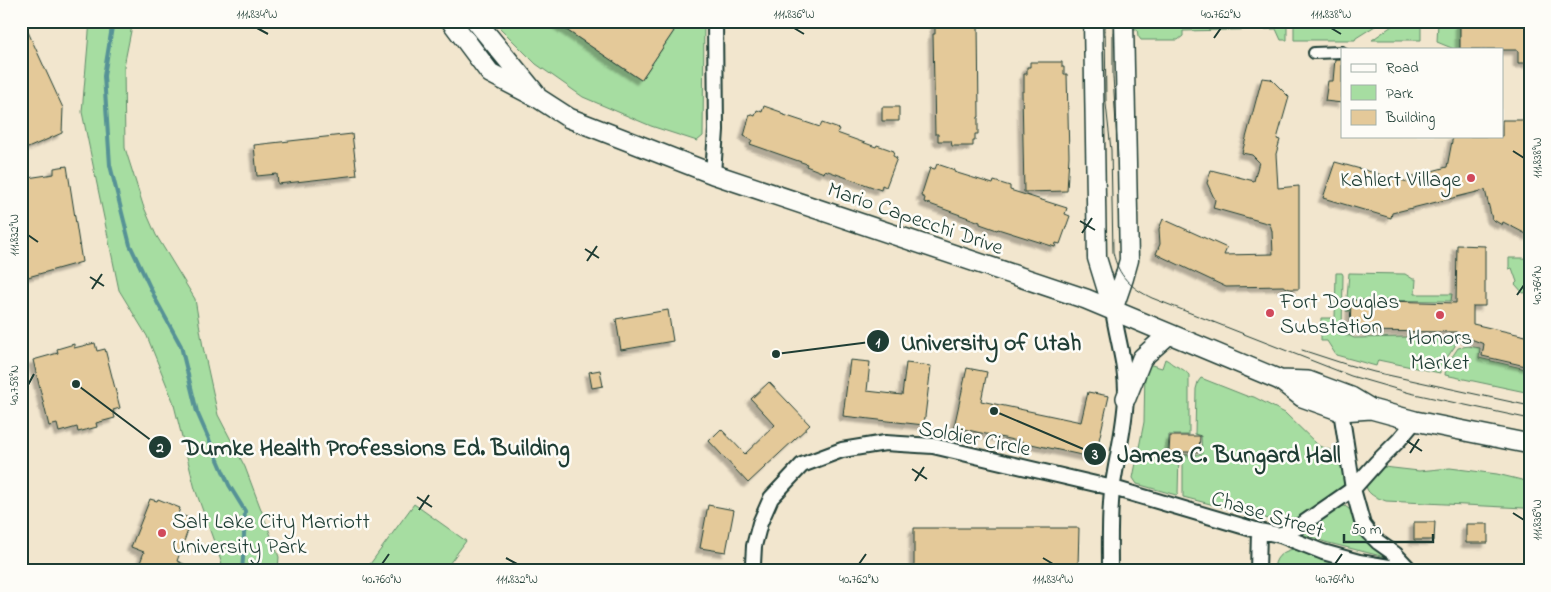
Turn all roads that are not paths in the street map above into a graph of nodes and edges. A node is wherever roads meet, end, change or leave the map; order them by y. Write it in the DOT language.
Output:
graph roads {
  1 [pos="450,21"];
  2 [pos="476,21"];
  3 [pos="715,21"];
  4 [pos="1094,21"];
  5 [pos="1124,21"];
  6 [pos="1341,52"];
  7 [pos="1314,53"];
  8 [pos="538,98"];
  9 [pos="713,174"];
  10 [pos="1113,310"];
  11 [pos="1169,334"];
  12 [pos="1280,380"];
  13 [pos="1126,398"];
  14 [pos="1371,410"];
  15 [pos="1341,411"];
  16 [pos="1415,421"];
  17 [pos="1530,444"];
  18 [pos="1113,488"];
  19 [pos="1353,489"];
  20 [pos="1259,531"];
  21 [pos="1280,534"];
  22 [pos="754,571"];
  23 [pos="1110,571"];
  24 [pos="1258,571"];
  25 [pos="1412,571"];
  1 -- 8 [label="main road, Mario Capecchi Drive"];
  2 -- 8 [label="main road, Mario Capecchi Drive"];
  3 -- 9 [label="street"];
  4 -- 10 [label="street"];
  5 -- 10 [label="street"];
  6 -- 7 [label="street"];
  8 -- 9 [label="main road, Mario Capecchi Drive"];
  9 -- 10 [label="main road, Mario Capecchi Drive"];
  10 -- 11 [label="main road, Mario Capecchi Drive"];
  10 -- 13 [label="street"];
  11 -- 12 [label="main road, Mario Capecchi Drive"];
  11 -- 13 [label="main road"];
  12 -- 14 [label="main road, Mario Capecchi Drive"];
  12 -- 15 [label="main road, Mario Capecchi Drive"];
  13 -- 18 [label="street"];
  14 -- 15 [label="main road, Mario Capecchi Drive"];
  14 -- 16 [label="main road, Mario Capecchi Drive"];
  15 -- 19 [label="street"];
  16 -- 17 [label="main road, Mario Capecchi Drive"];
  16 -- 19 [label="street"];
  18 -- 20 [label="street, Chase Street"];
  18 -- 22 [label="street, Soldier Circle"];
  18 -- 23 [label="street"];
  19 -- 21 [label="street"];
  19 -- 25 [label="street"];
  20 -- 21 [label="street, Chase Street"];
  20 -- 24 [label="street"];
  21 -- 25 [label="street, Chase Street"];
}
